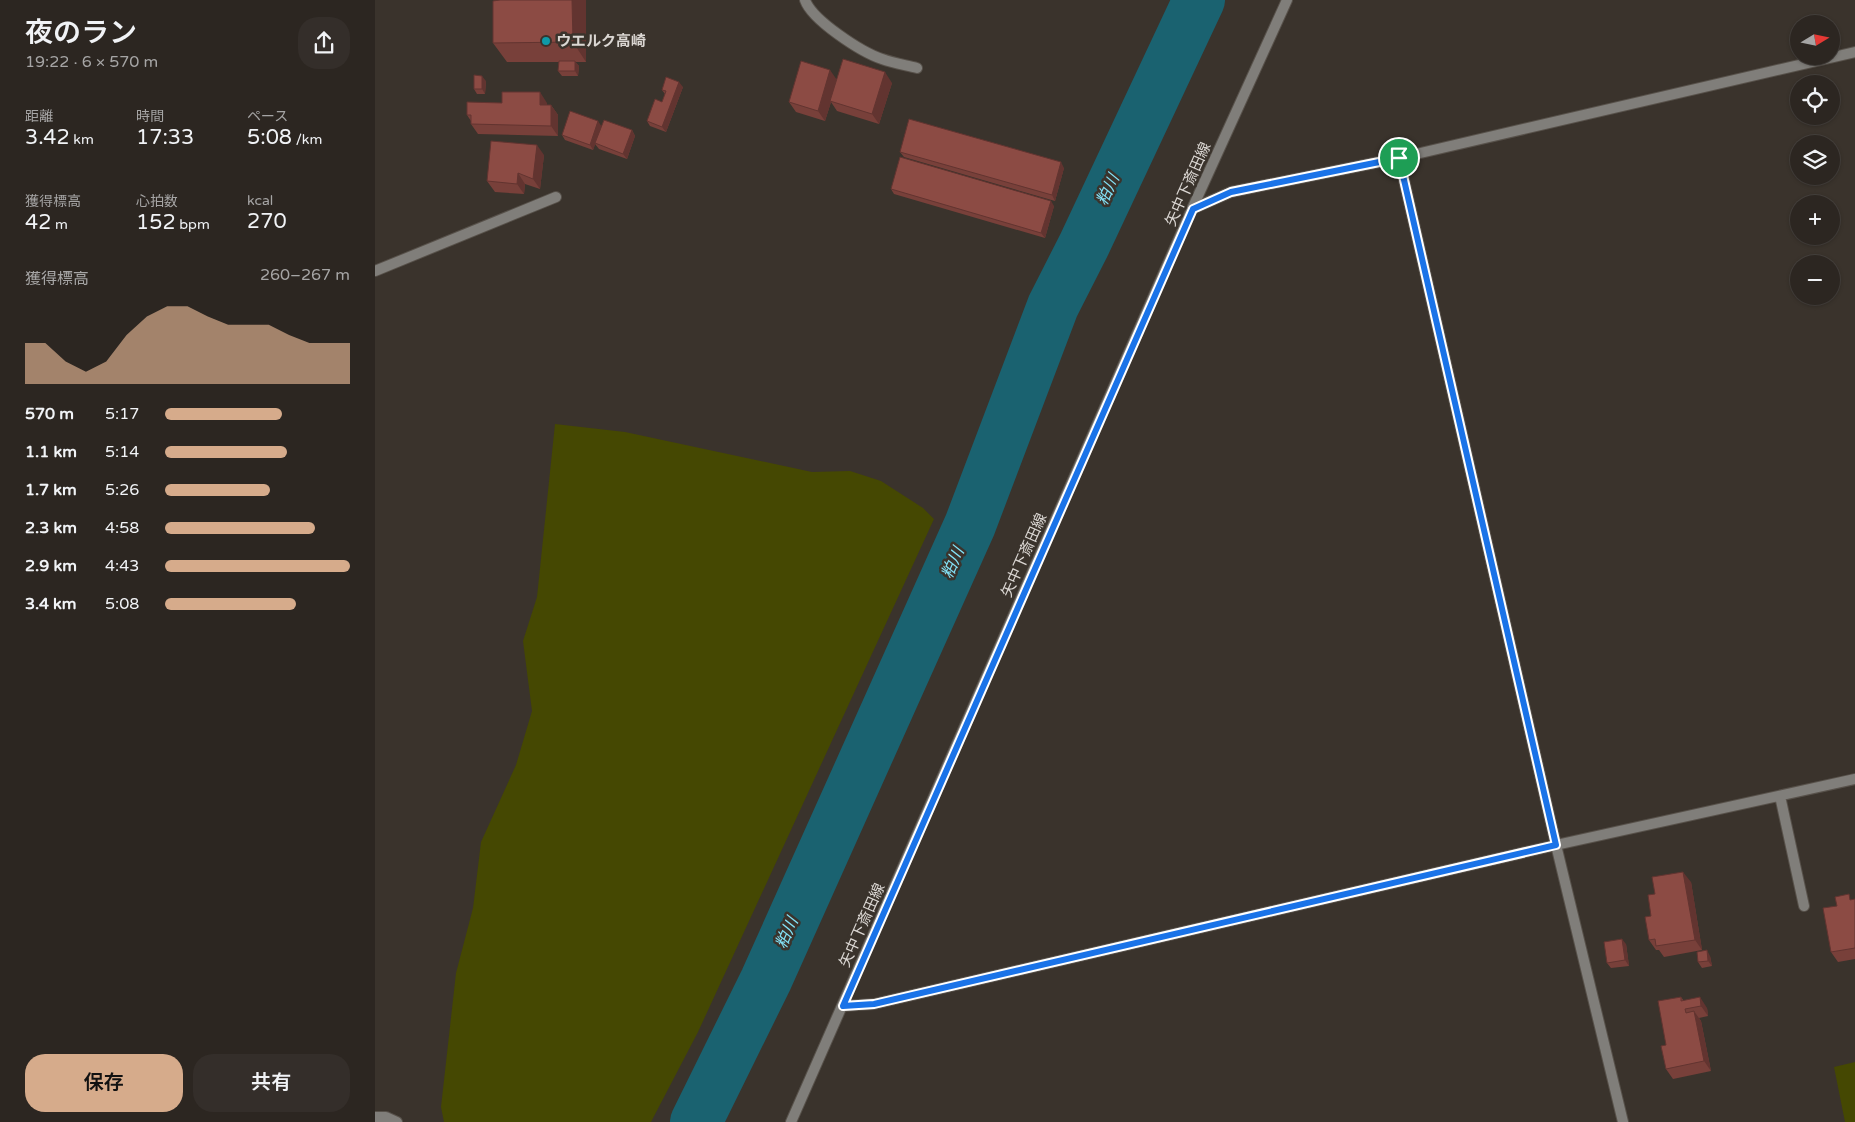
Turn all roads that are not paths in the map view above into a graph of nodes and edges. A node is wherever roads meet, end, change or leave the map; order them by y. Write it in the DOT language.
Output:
graph roads {
  1 [pos="805,0"];
  2 [pos="1287,0"];
  3 [pos="1855,52"];
  4 [pos="917,68"];
  5 [pos="1399,158"];
  6 [pos="556,197"];
  7 [pos="1193,209"];
  8 [pos="375,272"];
  9 [pos="1855,779"];
  10 [pos="1780,796"];
  11 [pos="1556,845"];
  12 [pos="1804,906"];
  13 [pos="843,1006"];
  14 [pos="375,1116"];
  15 [pos="397,1122"];
  16 [pos="791,1122"];
  17 [pos="1623,1122"];
  1 -- 4 [label="street"];
  2 -- 7 [label="street, 矢中下斎田線"];
  3 -- 5 [label="street"];
  5 -- 7 [label="street"];
  5 -- 11 [label="street"];
  6 -- 8 [label="street"];
  7 -- 13 [label="street, 矢中下斎田線"];
  9 -- 10 [label="street"];
  10 -- 11 [label="street"];
  10 -- 12 [label="street"];
  11 -- 13 [label="street"];
  11 -- 17 [label="street"];
  13 -- 16 [label="street, 矢中下斎田線"];
  14 -- 15 [label="street"];
}
